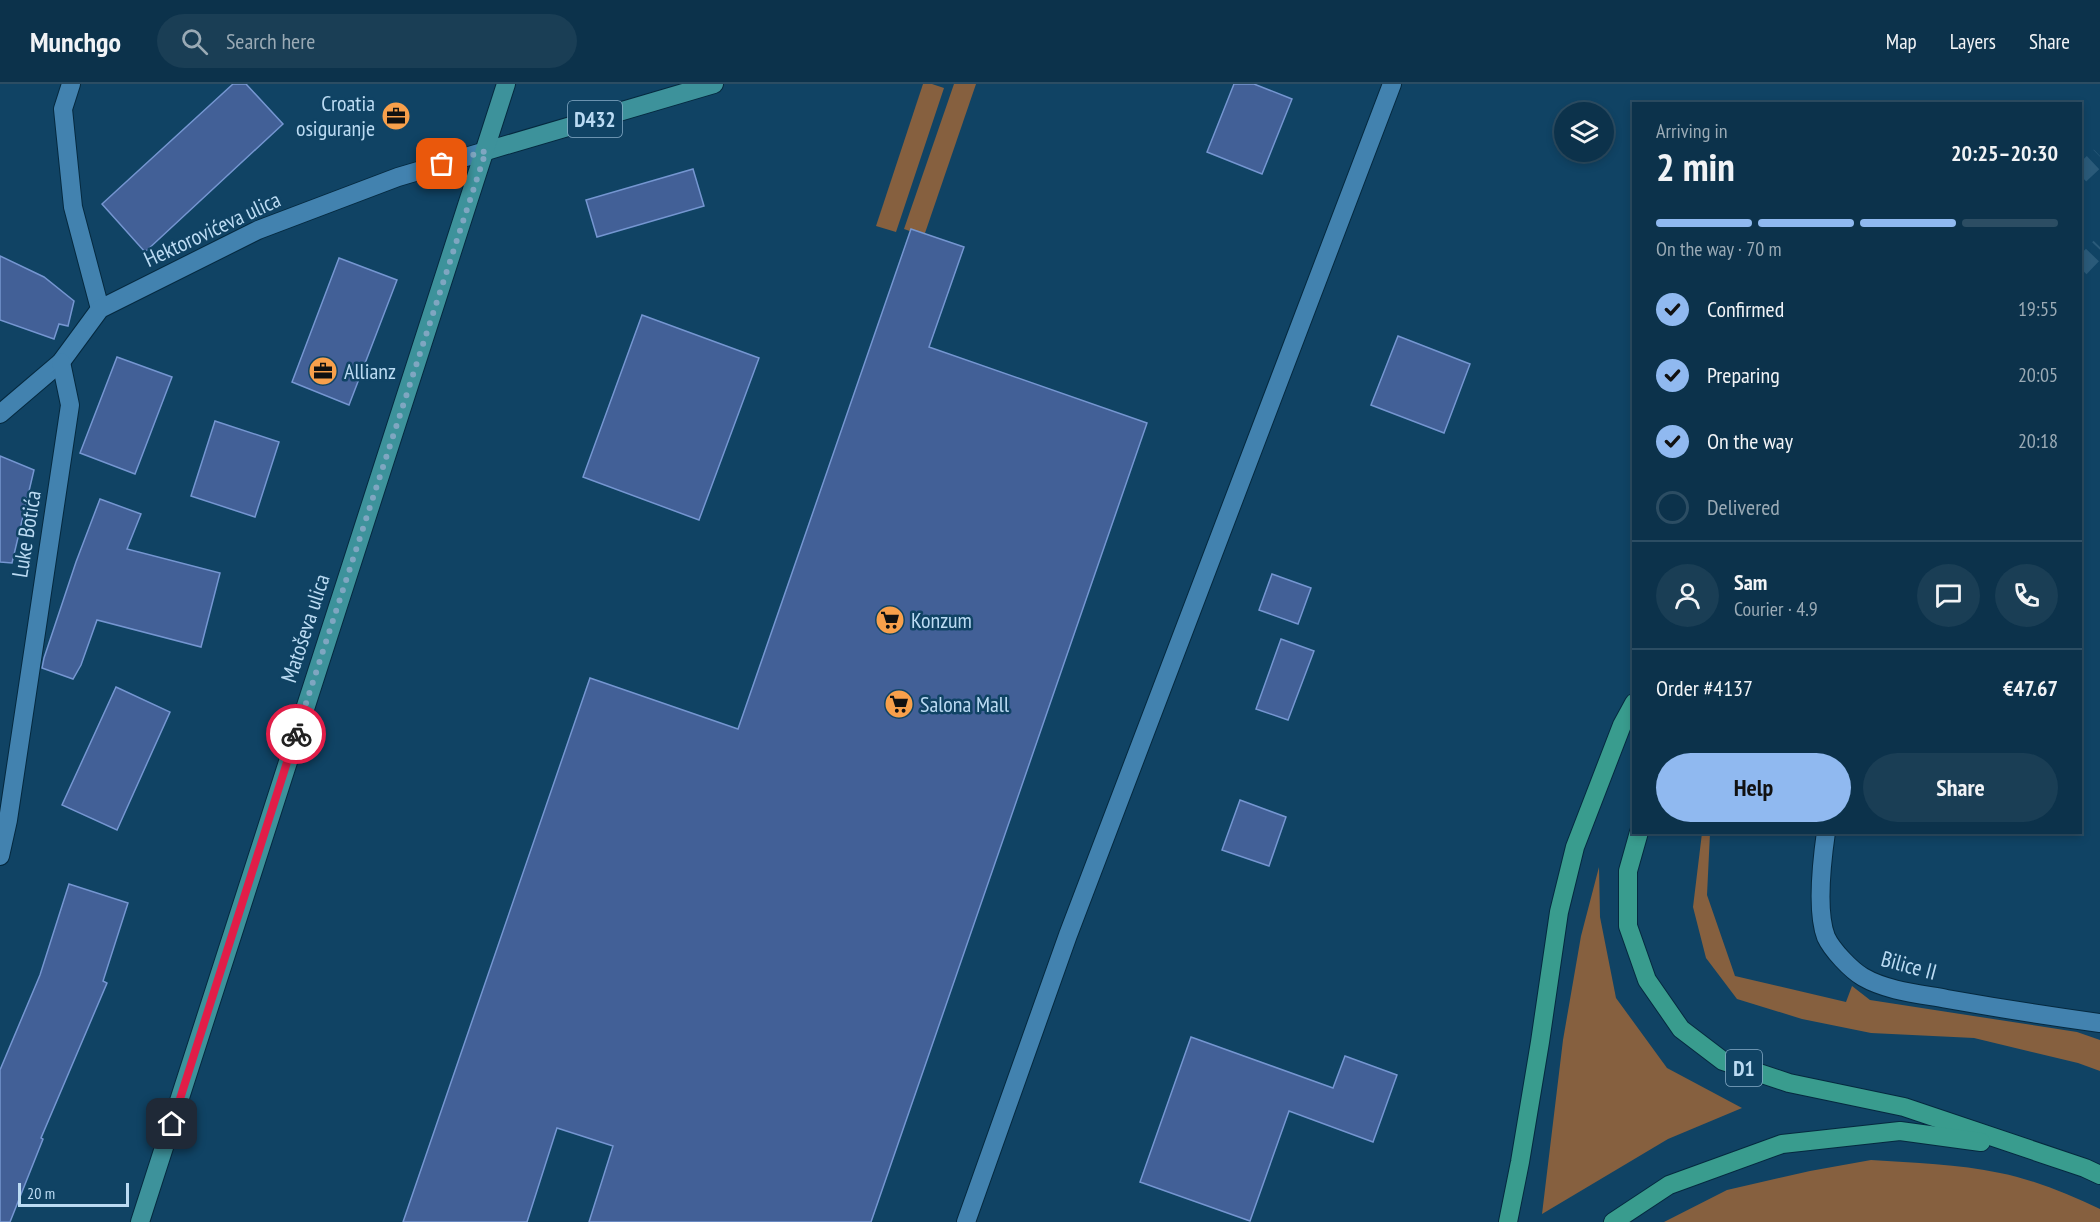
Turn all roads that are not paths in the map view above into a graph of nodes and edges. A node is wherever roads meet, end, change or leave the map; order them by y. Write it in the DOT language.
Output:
graph roads {
  1 [pos="71,84"];
  2 [pos="506,84"];
  3 [pos="1392,84"];
  4 [pos="705,85"];
  5 [pos="486,151"];
  6 [pos="100,309"];
  7 [pos="61,362"];
  8 [pos="0,414"];
  9 [pos="1632,707"];
  10 [pos="1638,834"];
  11 [pos="1826,834"];
  12 [pos="0,856"];
  13 [pos="2100,1023"];
  14 [pos="2019,1147"];
  15 [pos="2100,1175"];
  16 [pos="140,1222"];
  17 [pos="966,1222"];
  18 [pos="1508,1222"];
  19 [pos="1613,1222"];
  1 -- 6 [label="street"];
  2 -- 5 [label="main road, Matoševa ulica"];
  3 -- 17 [label="street"];
  4 -- 5 [label="main road, D432"];
  5 -- 6 [label="street, Hektorovićeva ulica"];
  5 -- 16 [label="main road, Matoševa ulica"];
  6 -- 7 [label="street, Hektorovićeva ulica"];
  7 -- 8 [label="street, Hektorovićeva ulica"];
  7 -- 12 [label="street, Luke Botića"];
  9 -- 18 [label="highway"];
  10 -- 14 [label="highway, D1"];
  11 -- 13 [label="street, Bilice II"];
  14 -- 15 [label="highway, D1"];
  14 -- 19 [label="highway"];
}
